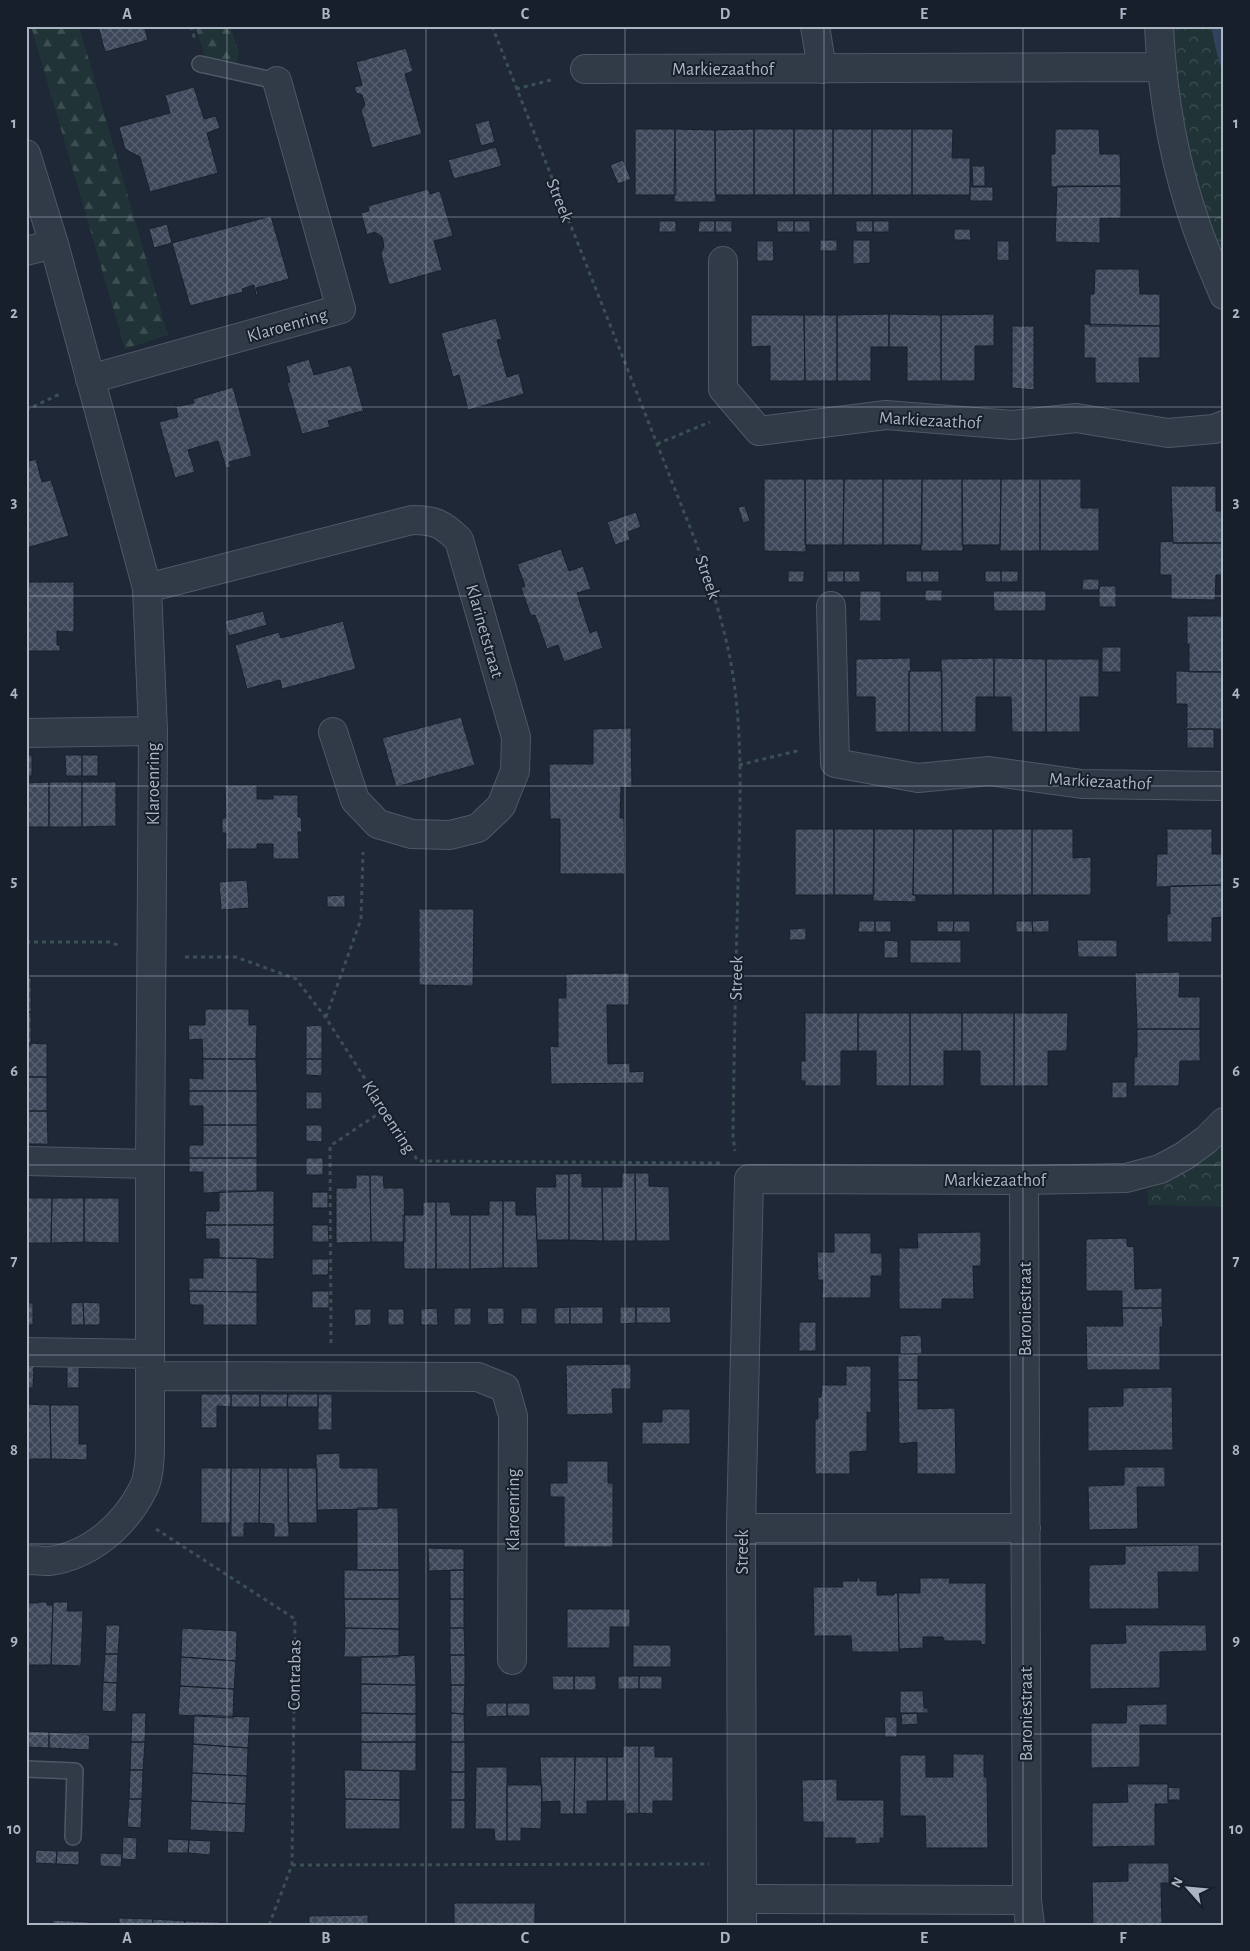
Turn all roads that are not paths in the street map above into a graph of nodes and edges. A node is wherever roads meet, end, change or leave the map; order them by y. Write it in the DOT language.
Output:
graph roads {
  1 [pos="815,26"];
  2 [pos="1159,26"];
  3 [pos="200,64"];
  4 [pos="1161,67"];
  5 [pos="585,69"];
  6 [pos="822,69"];
  7 [pos="276,81"];
  8 [pos="26,154"];
  9 [pos="54,244"];
  10 [pos="26,251"];
  11 [pos="723,261"];
  12 [pos="1224,295"];
  13 [pos="90,379"];
  14 [pos="1224,425"];
  15 [pos="148,588"];
  16 [pos="831,606"];
  17 [pos="153,731"];
  18 [pos="333,732"];
  19 [pos="26,733"];
  20 [pos="1224,786"];
  21 [pos="1224,1122"];
  22 [pos="26,1161"];
  23 [pos="150,1164"];
  24 [pos="743,1168"];
  25 [pos="1024,1180"];
  26 [pos="26,1352"];
  27 [pos="151,1365"];
  28 [pos="742,1528"];
  29 [pos="1026,1528"];
  30 [pos="26,1560"];
  31 [pos="512,1660"];
  32 [pos="26,1769"];
  33 [pos="73,1837"];
  34 [pos="742,1912"];
  35 [pos="1029,1912"];
  1 -- 6 [label="street"];
  2 -- 4 [label="street"];
  3 -- 7 [label="lane"];
  4 -- 6 [label="street, Markiezaathof"];
  4 -- 12 [label="street"];
  5 -- 6 [label="street, Markiezaathof"];
  7 -- 13 [label="street, Klaroenring"];
  8 -- 9 [label="street, Klaroenring"];
  9 -- 10 [label="street"];
  9 -- 13 [label="street, Klaroenring"];
  11 -- 14 [label="street, Markiezaathof"];
  13 -- 15 [label="street, Klaroenring"];
  15 -- 17 [label="street, Klaroenring"];
  15 -- 18 [label="street, Klarinetstraat"];
  16 -- 20 [label="street, Markiezaathof"];
  17 -- 19 [label="street, Klaroenring"];
  17 -- 23 [label="street, Klaroenring"];
  21 -- 25 [label="street, Markiezaathof"];
  22 -- 23 [label="street"];
  23 -- 27 [label="street, Klaroenring"];
  24 -- 25 [label="street, Markiezaathof"];
  24 -- 28 [label="street, Streek"];
  25 -- 29 [label="street, Baroniestraat"];
  26 -- 27 [label="street, Klaroenring"];
  27 -- 30 [label="street, Klaroenring"];
  27 -- 31 [label="street, Klaroenring"];
  28 -- 29 [label="street"];
  28 -- 34 [label="street, Streek"];
  29 -- 35 [label="street, Baroniestraat"];
  32 -- 33 [label="lane"];
  34 -- 35 [label="street, Baroniestraat"];
}
